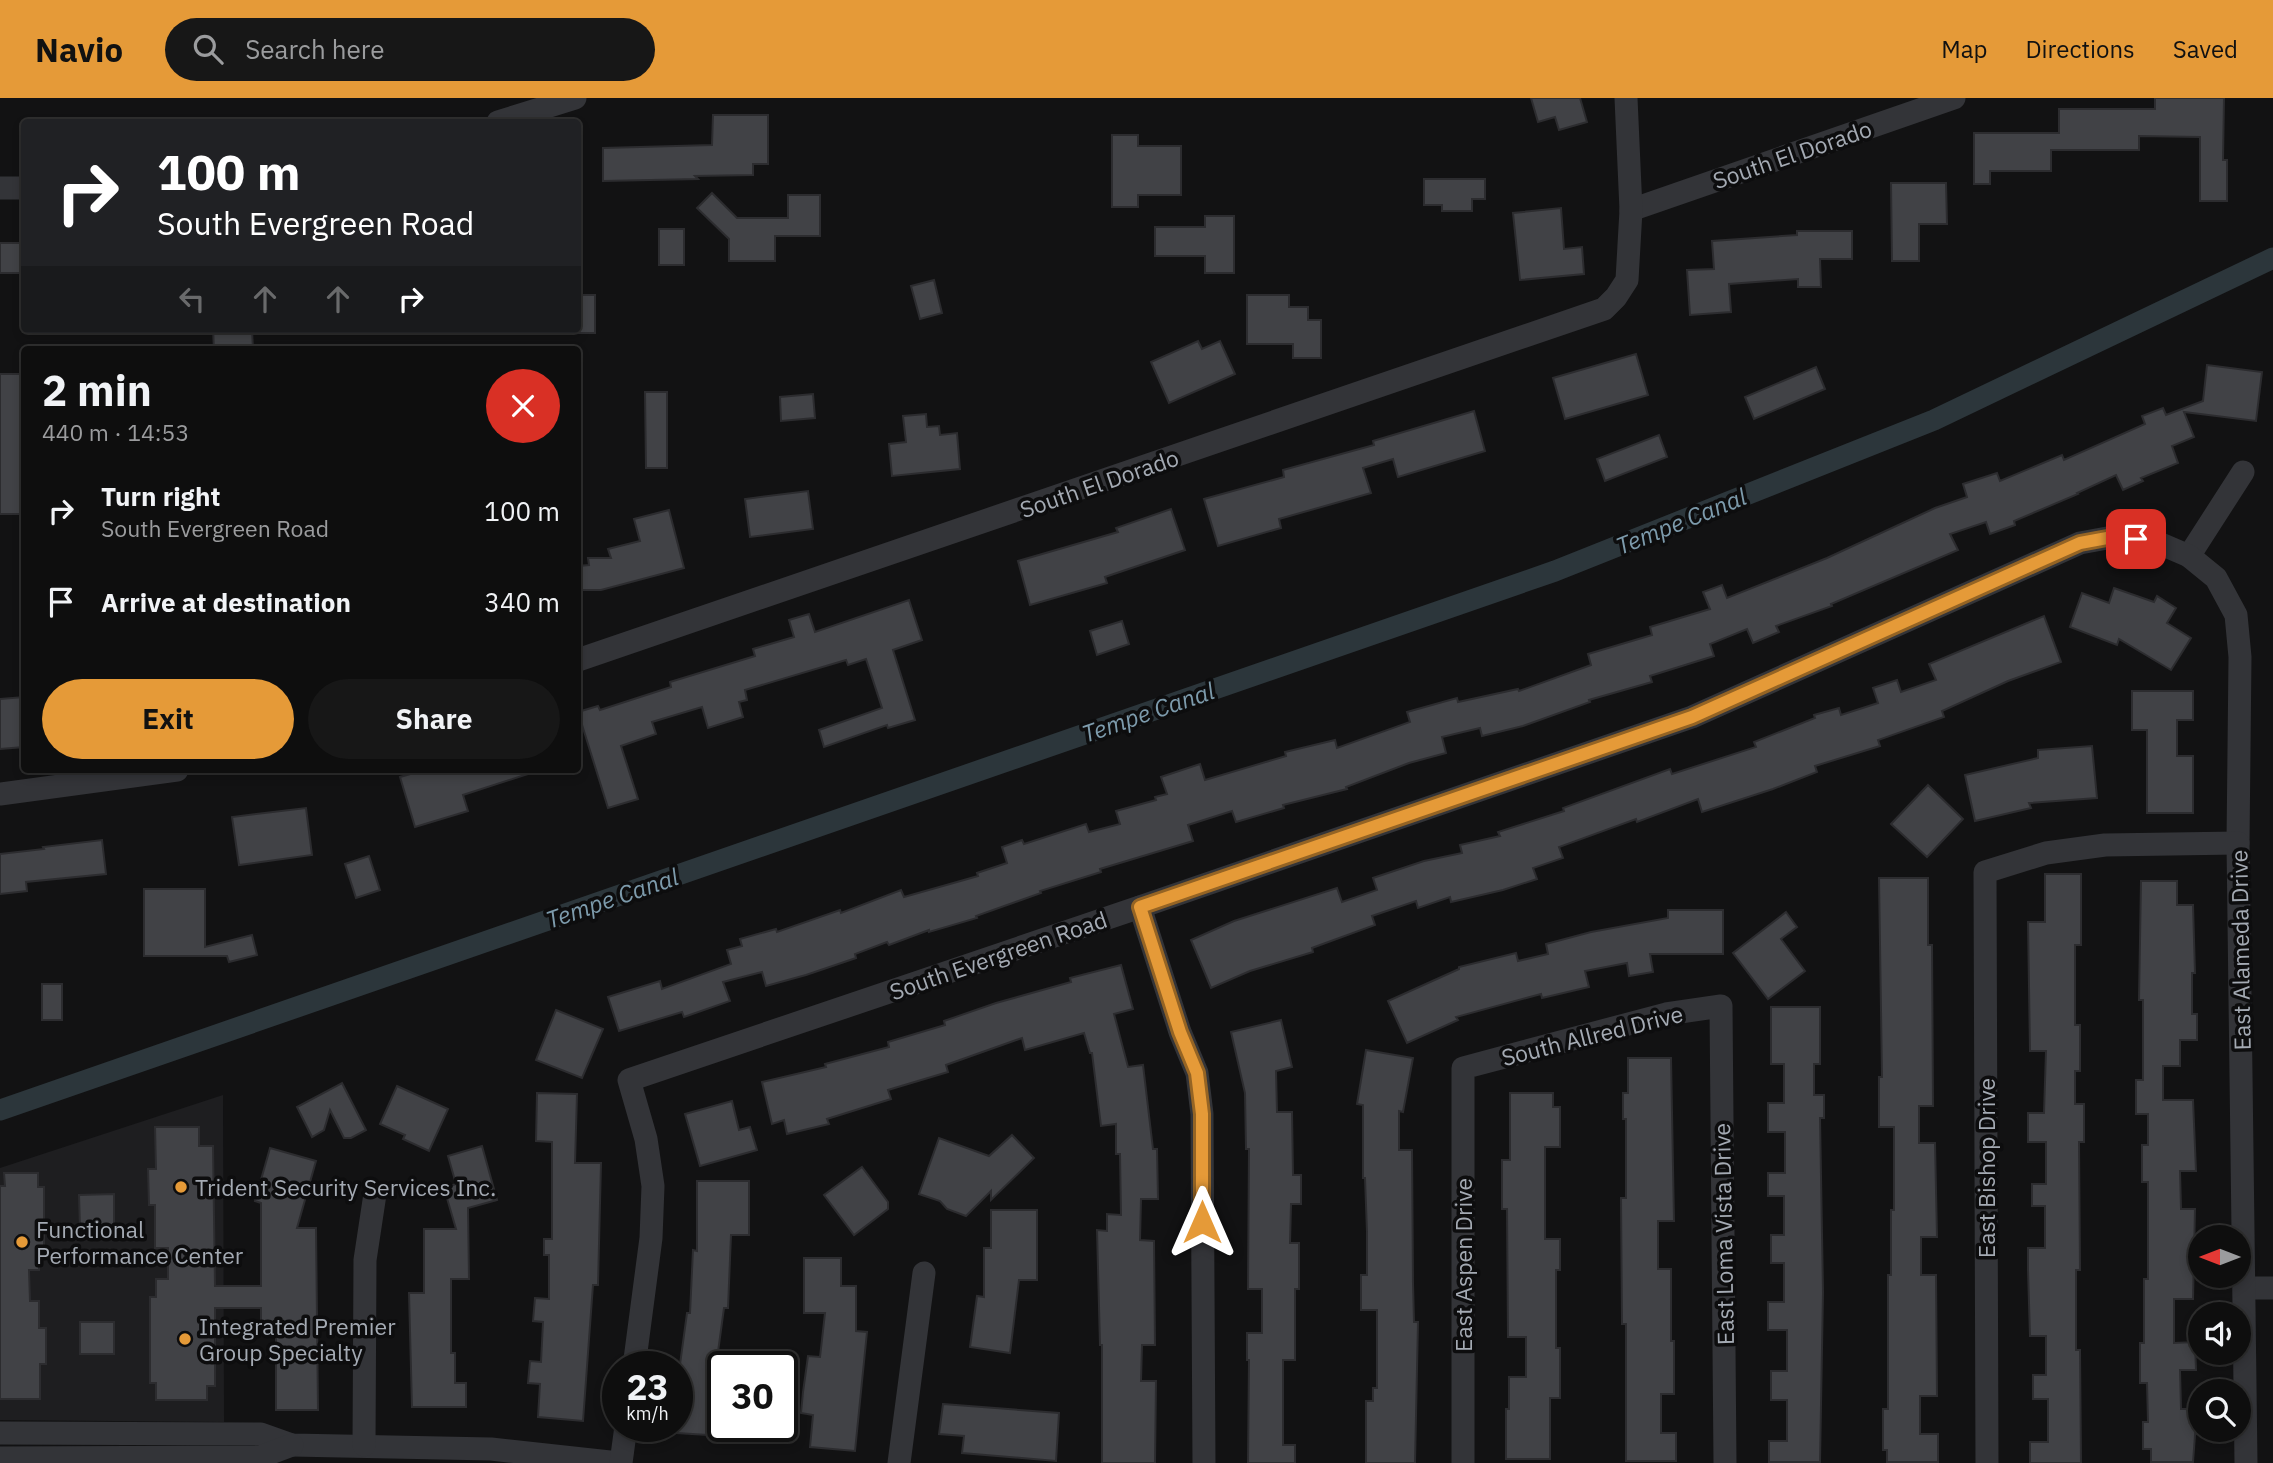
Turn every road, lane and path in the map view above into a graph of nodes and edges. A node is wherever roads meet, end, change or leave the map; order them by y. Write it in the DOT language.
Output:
graph roads {
  1 [pos="575,98"];
  2 [pos="1626,98"];
  3 [pos="1954,98"];
  4 [pos="508,119"];
  5 [pos="0,188"];
  6 [pos="21,188"];
  7 [pos="1630,210"];
  8 [pos="2243,472"];
  9 [pos="2189,556"];
  10 [pos="581,659"];
  11 [pos="155,773"];
  12 [pos="0,794"];
  13 [pos="2238,843"];
  14 [pos="1140,907"];
  15 [pos="1721,1006"];
  16 [pos="1463,1068"];
  17 [pos="375,1194"];
  18 [pos="2244,1225"];
  19 [pos="924,1273"];
  20 [pos="2273,1287"];
  21 [pos="2245,1288"];
  22 [pos="2251,1288"];
  23 [pos="636,1351"];
  24 [pos="0,1433"];
  25 [pos="128,1434"];
  26 [pos="623,1442"];
  27 [pos="292,1445"];
  28 [pos="364,1445"];
  29 [pos="0,1458"];
  30 [pos="92,1458"];
  31 [pos="620,1463"];
  32 [pos="899,1463"];
  33 [pos="1204,1463"];
  34 [pos="1463,1463"];
  35 [pos="1725,1463"];
  36 [pos="1987,1463"];
  37 [pos="2246,1463"];
  1 -- 4 [label="street"];
  2 -- 7 [label="street"];
  3 -- 7 [label="street, South El Dorado"];
  5 -- 6 [label="street"];
  7 -- 10 [label="street, South El Dorado"];
  8 -- 9 [label="street"];
  9 -- 13 [label="street, East Alameda Drive"];
  9 -- 14 [label="street, South Evergreen Road"];
  11 -- 12 [label="street"];
  13 -- 18 [label="street, East Alameda Drive"];
  13 -- 36 [label="street, East Bishop Drive"];
  14 -- 23 [label="street, South Evergreen Road"];
  14 -- 33 [label="street"];
  15 -- 16 [label="street, South Allred Drive"];
  15 -- 35 [label="street, East Loma Vista Drive"];
  16 -- 34 [label="street, East Aspen Drive"];
  17 -- 28 [label="street"];
  19 -- 32 [label="street"];
  20 -- 22 [label="street"];
  21 -- 37 [label="street, East Alameda Drive"];
  24 -- 25 [label="street"];
  25 -- 27 [label="street"];
  25 -- 30 [label="street"];
  26 -- 31 [label="street"];
  27 -- 28 [label="street"];
  27 -- 30 [label="street"];
  28 -- 31 [label="street"];
  29 -- 30 [label="street"];
}
